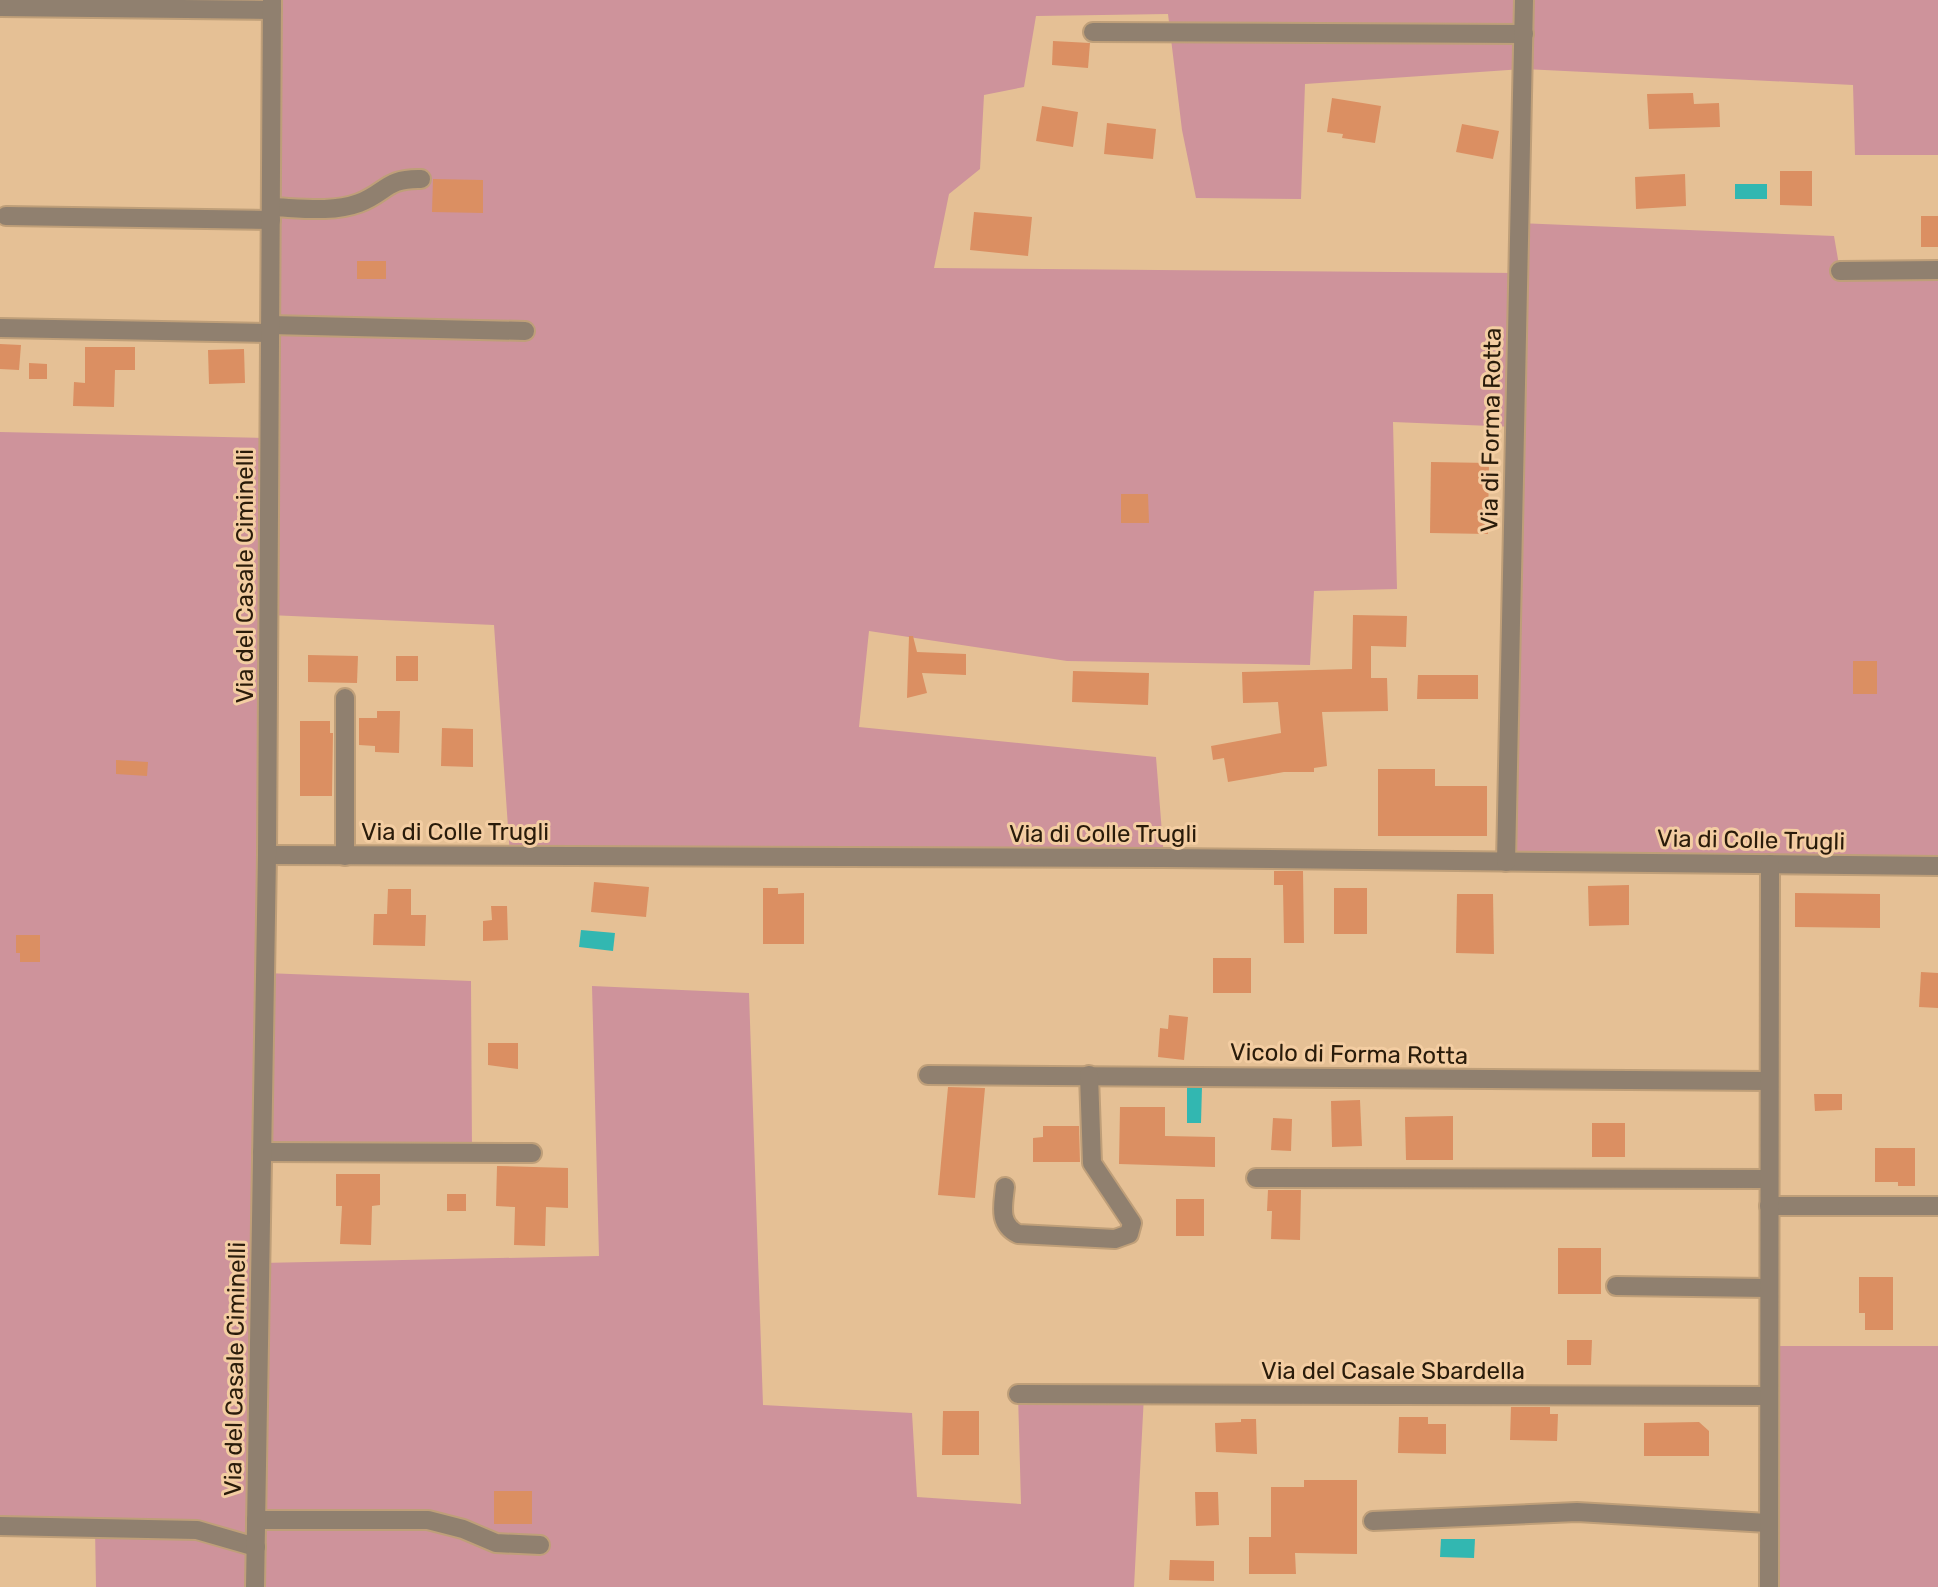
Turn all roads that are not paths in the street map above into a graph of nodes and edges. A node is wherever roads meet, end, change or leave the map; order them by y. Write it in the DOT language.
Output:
graph roads {
  1 [pos="1524,0"];
  2 [pos="272,5"];
  3 [pos="0,7"];
  4 [pos="1093,32"];
  5 [pos="1524,34"];
  6 [pos="421,179"];
  7 [pos="271,214"];
  8 [pos="6,216"];
  9 [pos="1938,270"];
  10 [pos="1840,271"];
  11 [pos="0,328"];
  12 [pos="270,329"];
  13 [pos="525,331"];
  14 [pos="345,698"];
  15 [pos="267,855"];
  16 [pos="345,856"];
  17 [pos="1506,862"];
  18 [pos="1770,864"];
  19 [pos="1938,866"];
  20 [pos="928,1075"];
  21 [pos="1089,1075"];
  22 [pos="1769,1081"];
  23 [pos="262,1152"];
  24 [pos="532,1153"];
  25 [pos="1256,1178"];
  26 [pos="1769,1179"];
  27 [pos="1005,1187"];
  28 [pos="1769,1206"];
  29 [pos="1938,1206"];
  30 [pos="1616,1286"];
  31 [pos="1768,1288"];
  32 [pos="1018,1394"];
  33 [pos="1768,1396"];
  34 [pos="256,1520"];
  35 [pos="1373,1521"];
  36 [pos="1768,1523"];
  37 [pos="0,1526"];
  38 [pos="540,1545"];
  39 [pos="256,1547"];
  40 [pos="255,1587"];
  41 [pos="1769,1587"];
  1 -- 5 [label="street, Via di Forma Rotta"];
  2 -- 3 [label="street"];
  2 -- 7 [label="street, Via del Casale Ciminelli"];
  4 -- 5 [label="street"];
  5 -- 17 [label="street, Via di Forma Rotta"];
  6 -- 7 [label="street"];
  7 -- 8 [label="street"];
  7 -- 12 [label="street, Via del Casale Ciminelli"];
  9 -- 10 [label="street"];
  11 -- 12 [label="street"];
  12 -- 13 [label="street"];
  12 -- 15 [label="street, Via del Casale Ciminelli"];
  14 -- 16 [label="street"];
  15 -- 16 [label="street, Via di Colle Trugli"];
  15 -- 23 [label="street, Via del Casale Ciminelli"];
  16 -- 17 [label="street, Via di Colle Trugli"];
  17 -- 18 [label="street, Via di Colle Trugli"];
  18 -- 19 [label="street, Via di Colle Trugli"];
  18 -- 22 [label="street"];
  20 -- 21 [label="street, Vicolo di Forma Rotta"];
  21 -- 22 [label="street, Vicolo di Forma Rotta"];
  21 -- 27 [label="street"];
  22 -- 26 [label="street"];
  23 -- 24 [label="street"];
  23 -- 34 [label="street, Via del Casale Ciminelli"];
  25 -- 26 [label="street"];
  26 -- 28 [label="street"];
  28 -- 29 [label="street"];
  28 -- 31 [label="street"];
  30 -- 31 [label="street"];
  31 -- 33 [label="street"];
  32 -- 33 [label="street, Via del Casale Sbardella"];
  33 -- 36 [label="street"];
  34 -- 38 [label="street"];
  34 -- 39 [label="street, Via del Casale Ciminelli"];
  35 -- 36 [label="street"];
  36 -- 41 [label="street"];
  37 -- 39 [label="street"];
  39 -- 40 [label="street, Via del Casale Ciminelli"];
}
